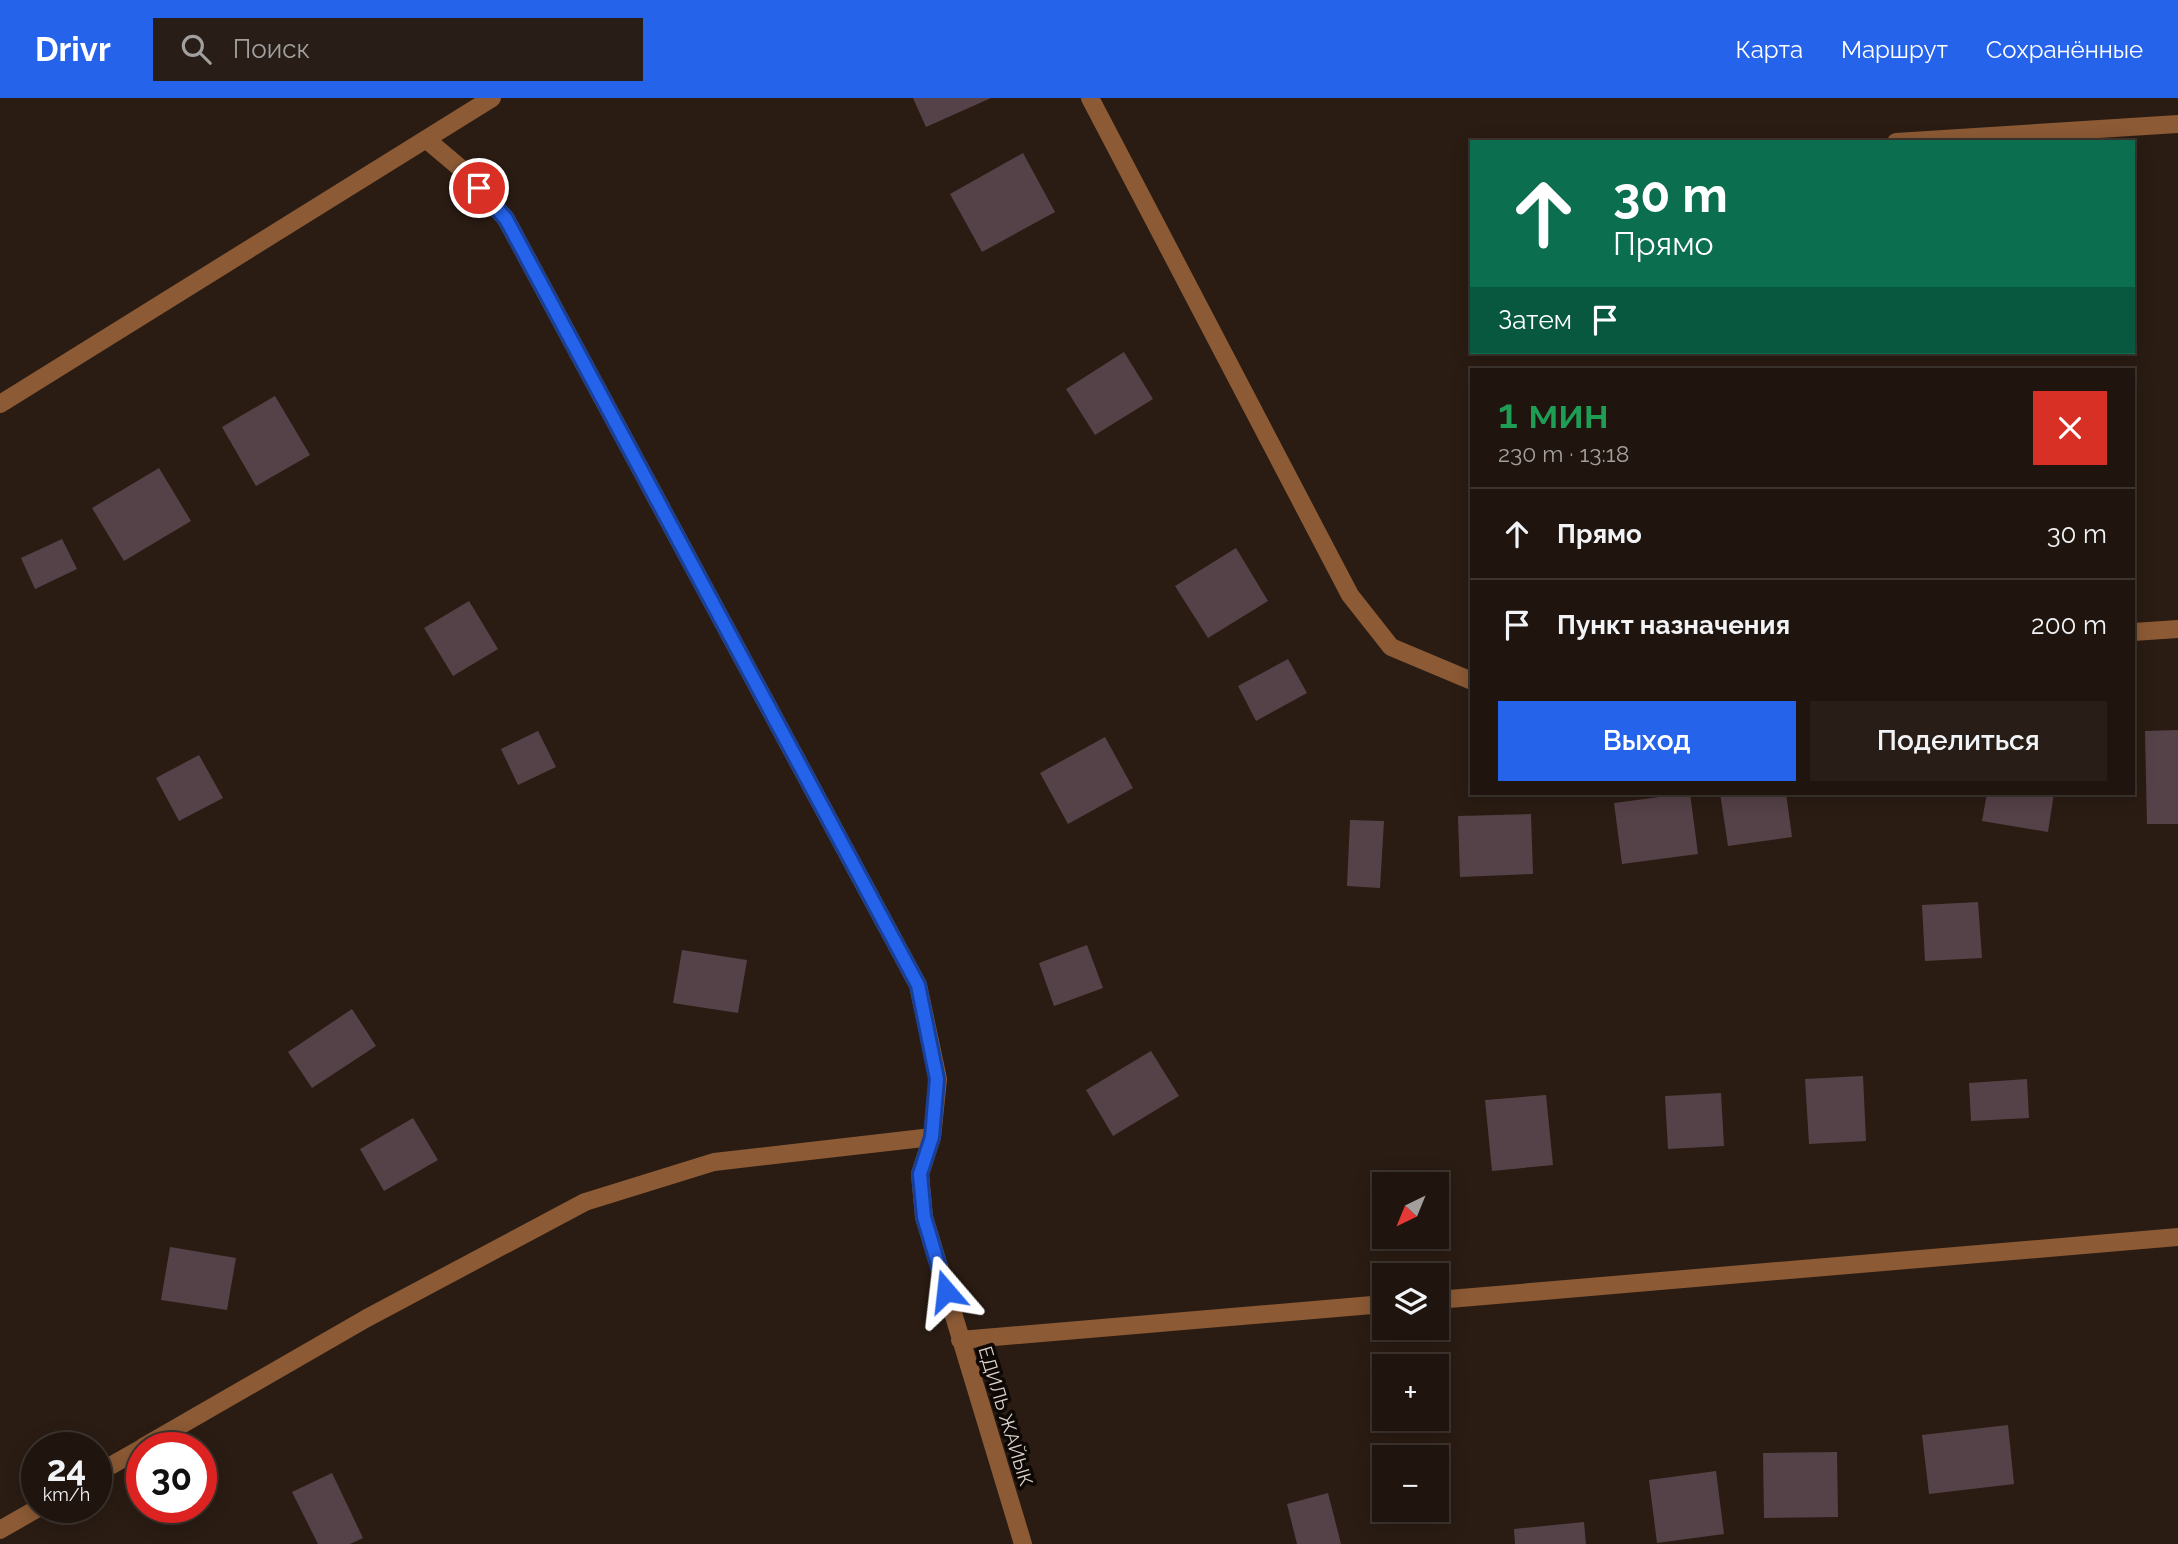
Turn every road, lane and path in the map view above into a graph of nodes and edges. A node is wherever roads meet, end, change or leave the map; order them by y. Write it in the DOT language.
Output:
graph roads {
  1 [pos="492,98"];
  2 [pos="1090,98"];
  3 [pos="2178,124"];
  4 [pos="427,140"];
  5 [pos="1927,140"];
  6 [pos="0,404"];
  7 [pos="2178,629"];
  8 [pos="2135,632"];
  9 [pos="1470,680"];
  10 [pos="932,1137"];
  11 [pos="2178,1237"];
  12 [pos="1449,1299"];
  13 [pos="1372,1305"];
  14 [pos="960,1340"];
  15 [pos="170,1432"];
  16 [pos="21,1518"];
  17 [pos="0,1530"];
  18 [pos="1023,1544"];
  1 -- 4 [label="street"];
  2 -- 9 [label="street"];
  3 -- 5 [label="street"];
  4 -- 6 [label="street"];
  4 -- 10 [label="street, ЕДИЛЬ ЖАЙЫК"];
  7 -- 8 [label="street"];
  10 -- 14 [label="street, ЕДИЛЬ ЖАЙЫК"];
  10 -- 15 [label="street"];
  11 -- 12 [label="street"];
  13 -- 14 [label="street"];
  14 -- 18 [label="street, ЕДИЛЬ ЖАЙЫК"];
  16 -- 17 [label="street"];
}
